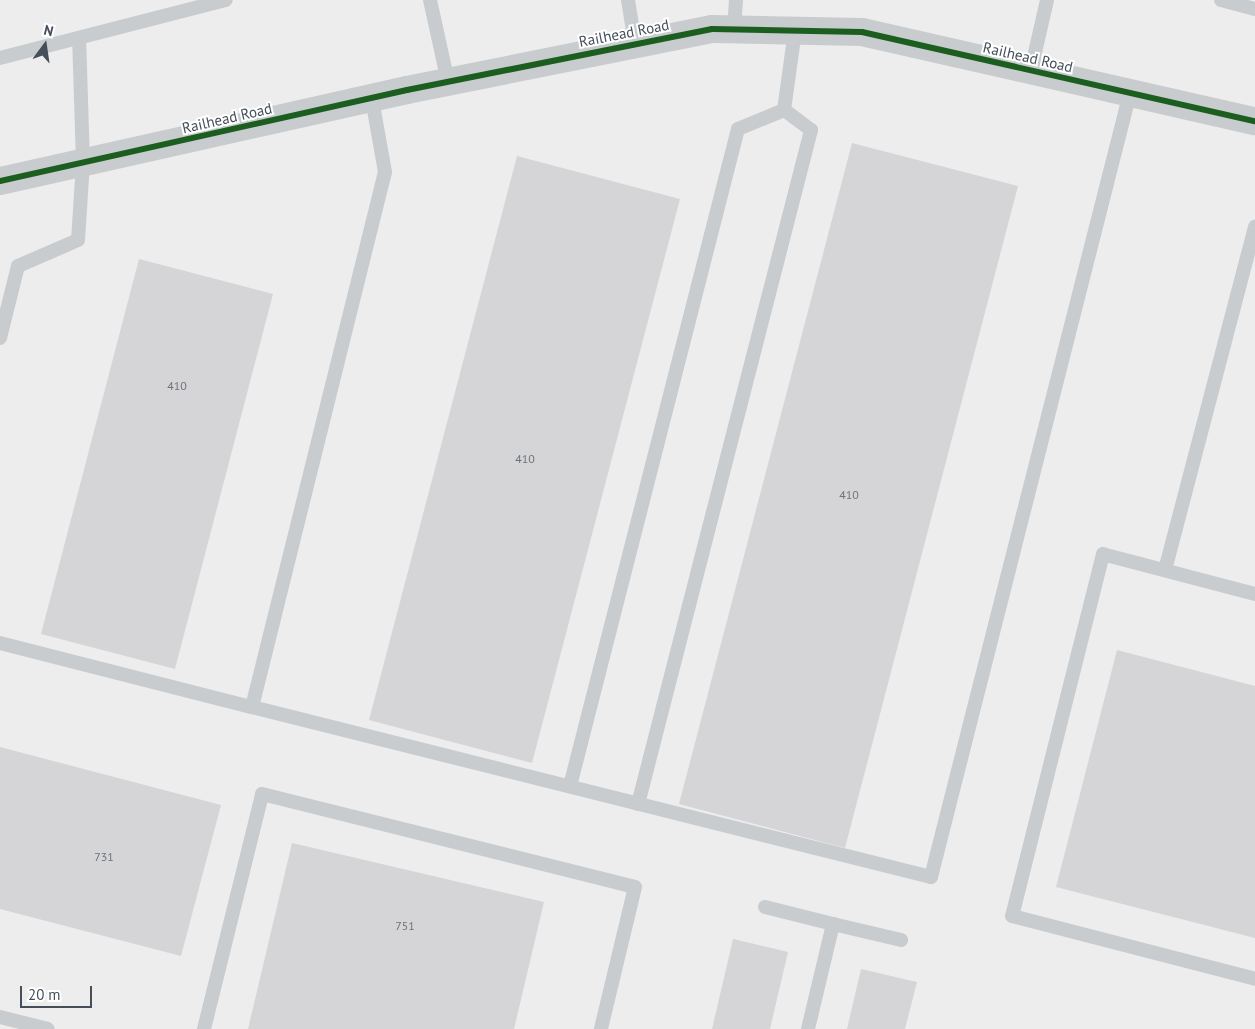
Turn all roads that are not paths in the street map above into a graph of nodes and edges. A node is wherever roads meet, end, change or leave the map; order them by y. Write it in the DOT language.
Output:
graph roads {
  1 [pos="226,0"];
  2 [pos="430,0"];
  3 [pos="628,0"];
  4 [pos="736,0"];
  5 [pos="1047,0"];
  6 [pos="1222,0"];
  7 [pos="1255,9"];
  8 [pos="734,29"];
  9 [pos="795,31"];
  10 [pos="79,38"];
  11 [pos="635,43"];
  12 [pos="0,58"];
  13 [pos="1031,70"];
  14 [pos="448,82"];
  15 [pos="1130,92"];
  16 [pos="372,99"];
  17 [pos="784,110"];
  18 [pos="1255,120"];
  19 [pos="83,163"];
  20 [pos="0,181"];
  21 [pos="1255,227"];
  22 [pos="0,338"];
  23 [pos="1165,570"];
  24 [pos="1255,594"];
  25 [pos="0,643"];
  26 [pos="252,707"];
  27 [pos="570,786"];
  28 [pos="638,804"];
  29 [pos="765,907"];
  30 [pos="833,924"];
  31 [pos="901,940"];
  32 [pos="1255,979"];
  33 [pos="0,1017"];
  34 [pos="48,1029"];
  35 [pos="204,1029"];
  36 [pos="601,1029"];
  37 [pos="808,1029"];
  1 -- 10 [label="lane"];
  2 -- 14 [label="lane"];
  3 -- 11 [label="lane"];
  4 -- 8 [label="lane"];
  5 -- 13 [label="lane"];
  6 -- 7 [label="lane"];
  8 -- 9 [label="street, Railhead Road"];
  8 -- 11 [label="street, Railhead Road"];
  9 -- 13 [label="street, Railhead Road"];
  9 -- 17 [label="lane"];
  10 -- 12 [label="lane"];
  10 -- 19 [label="lane"];
  11 -- 14 [label="street, Railhead Road"];
  13 -- 15 [label="street, Railhead Road"];
  14 -- 16 [label="street, Railhead Road"];
  15 -- 18 [label="street, Railhead Road"];
  15 -- 28 [label="lane"];
  16 -- 19 [label="street, Railhead Road"];
  16 -- 26 [label="lane"];
  17 -- 27 [label="lane"];
  17 -- 28 [label="lane"];
  19 -- 20 [label="street, Railhead Road"];
  19 -- 22 [label="lane"];
  21 -- 23 [label="lane"];
  23 -- 24 [label="lane"];
  23 -- 32 [label="lane"];
  25 -- 26 [label="lane"];
  26 -- 27 [label="lane"];
  27 -- 28 [label="lane"];
  29 -- 30 [label="lane"];
  30 -- 31 [label="lane"];
  30 -- 37 [label="lane"];
  33 -- 34 [label="lane"];
  35 -- 36 [label="lane"];
}
